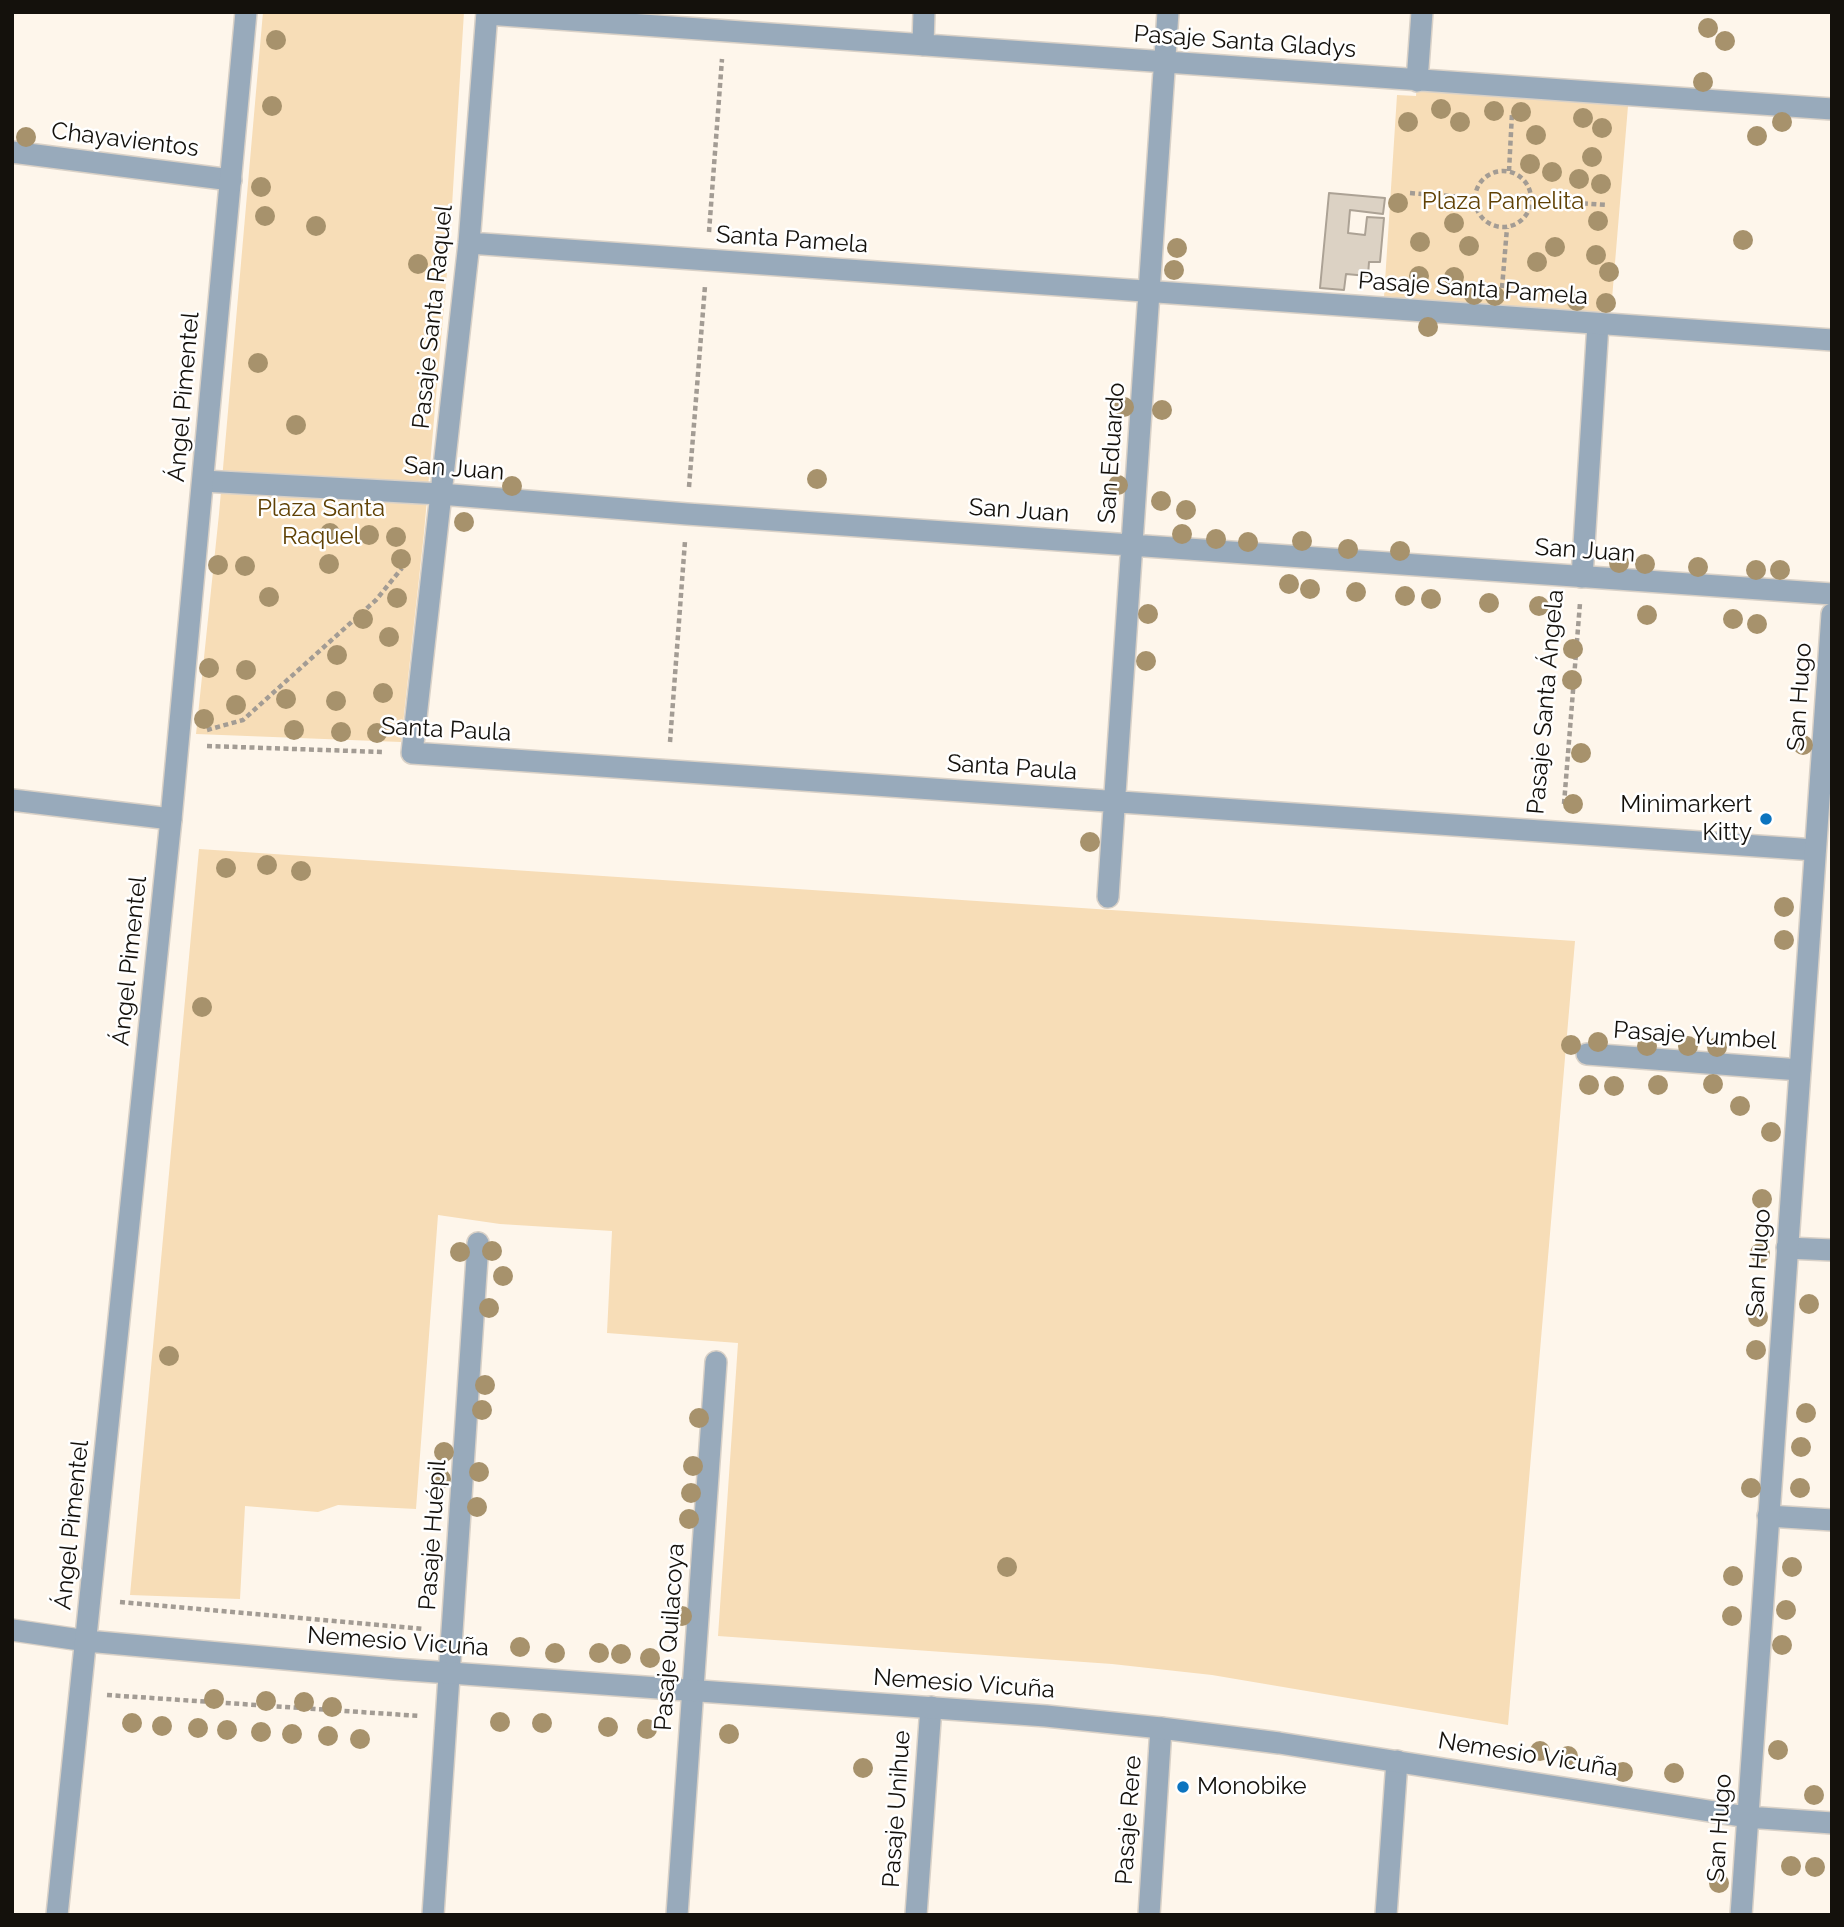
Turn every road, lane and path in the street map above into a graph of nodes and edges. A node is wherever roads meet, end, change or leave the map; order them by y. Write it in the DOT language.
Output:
graph roads {
  1 [pos="246,12"];
  2 [pos="924,12"];
  3 [pos="1168,12"];
  4 [pos="1422,12"];
  5 [pos="487,13"];
  6 [pos="725,22"];
  7 [pos="923,45"];
  8 [pos="1165,62"];
  9 [pos="1417,81"];
  10 [pos="1514,88"];
  11 [pos="1832,109"];
  12 [pos="12,152"];
  13 [pos="1509,172"];
  14 [pos="231,180"];
  15 [pos="1410,194"];
  16 [pos="1475,198"];
  17 [pos="1532,200"];
  18 [pos="1608,205"];
  19 [pos="1507,228"];
  20 [pos="469,243"];
  21 [pos="1111,289"];
  22 [pos="1149,292"];
  23 [pos="1500,317"];
  24 [pos="1598,324"];
  25 [pos="1832,341"];
  26 [pos="203,481"];
  27 [pos="440,494"];
  28 [pos="1132,545"];
  29 [pos="684,560"];
  30 [pos="406,563"];
  31 [pos="1582,577"];
  32 [pos="1832,594"];
  33 [pos="1832,614"];
  34 [pos="412,753"];
  35 [pos="667,771"];
  36 [pos="12,800"];
  37 [pos="1114,802"];
  38 [pos="171,819"];
  39 [pos="1562,832"];
  40 [pos="1815,850"];
  41 [pos="1108,897"];
  42 [pos="1587,1054"];
  43 [pos="1800,1070"];
  44 [pos="478,1242"];
  45 [pos="1787,1248"];
  46 [pos="1832,1250"];
  47 [pos="716,1362"];
  48 [pos="1768,1516"];
  49 [pos="1832,1520"];
  50 [pos="121,1589"];
  51 [pos="12,1630"];
  52 [pos="452,1631"];
  53 [pos="87,1641"];
  54 [pos="450,1672"];
  55 [pos="693,1690"];
  56 [pos="104,1695"];
  57 [pos="931,1707"];
  58 [pos="426,1716"];
  59 [pos="1161,1728"];
  60 [pos="1397,1761"];
  61 [pos="1747,1817"];
  62 [pos="1832,1823"];
  63 [pos="57,1915"];
  64 [pos="433,1915"];
  65 [pos="677,1915"];
  66 [pos="916,1915"];
  67 [pos="1149,1915"];
  68 [pos="1387,1915"];
  69 [pos="1741,1915"];
  1 -- 14 [label="street, Ángel Pimentel"];
  2 -- 7 [label="street"];
  3 -- 8 [label="street, San Eduardo"];
  4 -- 9 [label="street"];
  5 -- 6 [label="street, Pasaje Santa Gladys"];
  5 -- 20 [label="street, Pasaje Santa Raquel"];
  6 -- 7 [label="street, Pasaje Santa Gladys"];
  7 -- 8 [label="street, Pasaje Santa Gladys"];
  8 -- 9 [label="street, Pasaje Santa Gladys"];
  8 -- 22 [label="street, San Eduardo"];
  9 -- 10 [label="street, Pasaje Santa Gladys"];
  10 -- 11 [label="street, Pasaje Santa Gladys"];
  10 -- 13 [label="path"];
  12 -- 14 [label="street, Chayavientos"];
  13 -- 16 [label="path"];
  13 -- 17 [label="path"];
  14 -- 26 [label="street, Ángel Pimentel"];
  15 -- 16 [label="path"];
  16 -- 19 [label="path"];
  17 -- 18 [label="path"];
  17 -- 19 [label="path"];
  19 -- 23 [label="path"];
  20 -- 21 [label="street, Santa Pamela"];
  20 -- 27 [label="street, Pasaje Santa Raquel"];
  21 -- 22 [label="street, Pasaje Santa Pamela"];
  22 -- 23 [label="street, Pasaje Santa Pamela"];
  22 -- 28 [label="street, San Eduardo"];
  23 -- 24 [label="street, Pasaje Santa Pamela"];
  24 -- 25 [label="street, Pasaje Santa Pamela"];
  24 -- 31 [label="street, Pasaje Santa Ángela"];
  26 -- 27 [label="street, San Juan"];
  26 -- 38 [label="street, Ángel Pimentel"];
  27 -- 28 [label="street, San Juan"];
  27 -- 34 [label="street, Pasaje Santa Raquel"];
  28 -- 31 [label="street, San Juan"];
  28 -- 37 [label="street, San Eduardo"];
  29 -- 35 [label="path"];
  30 -- 34 [label="path, Santa Paula"];
  31 -- 32 [label="street, San Juan"];
  31 -- 39 [label="path, Pasaje Santa Ángela"];
  33 -- 40 [label="street, San Hugo"];
  34 -- 35 [label="street, Santa Paula"];
  35 -- 37 [label="street, Santa Paula"];
  36 -- 38 [label="street"];
  37 -- 39 [label="street, Santa Paula"];
  37 -- 41 [label="street, San Eduardo"];
  38 -- 53 [label="street, Ángel Pimentel"];
  39 -- 40 [label="street, Santa Paula"];
  40 -- 43 [label="street, San Hugo"];
  42 -- 43 [label="street, Pasaje Yumbel"];
  43 -- 45 [label="street, San Hugo"];
  44 -- 52 [label="street, Pasaje Huépil"];
  45 -- 46 [label="street"];
  45 -- 48 [label="street, San Hugo"];
  47 -- 55 [label="street, Pasaje Quilacoya"];
  48 -- 49 [label="street"];
  48 -- 61 [label="street, San Hugo"];
  50 -- 52 [label="path"];
  51 -- 53 [label="street, Nemesio Vicuña"];
  52 -- 54 [label="street, Pasaje Huépil"];
  53 -- 54 [label="street, Nemesio Vicuña"];
  53 -- 63 [label="street, Ángel Pimentel"];
  54 -- 55 [label="street, Nemesio Vicuña"];
  54 -- 64 [label="street, Pasaje Huépil"];
  55 -- 57 [label="street, Nemesio Vicuña"];
  55 -- 65 [label="street, Pasaje Quilacoya"];
  56 -- 58 [label="path"];
  57 -- 59 [label="street, Nemesio Vicuña"];
  57 -- 66 [label="street, Pasaje Unihue"];
  59 -- 60 [label="street, Nemesio Vicuña"];
  59 -- 67 [label="street, Pasaje Rere"];
  60 -- 61 [label="street, Nemesio Vicuña"];
  60 -- 68 [label="street"];
  61 -- 62 [label="street, Nemesio Vicuña"];
  61 -- 69 [label="street, San Hugo"];
}
